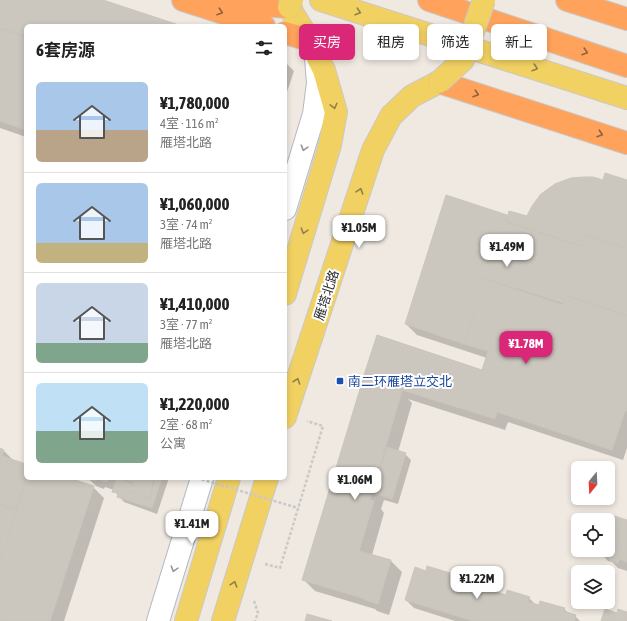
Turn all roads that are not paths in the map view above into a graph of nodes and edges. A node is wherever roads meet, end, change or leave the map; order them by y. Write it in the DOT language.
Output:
graph roads {
  1 [pos="183,0"];
  2 [pos="232,0"];
  3 [pos="321,0"];
  4 [pos="429,0"];
  5 [pos="484,0"];
  6 [pos="567,0"];
  7 [pos="290,4"];
  8 [pos="627,19"];
  9 [pos="258,24"];
  10 [pos="300,24"];
  11 [pos="287,34"];
  12 [pos="299,41"];
  13 [pos="314,60"];
  14 [pos="319,60"];
  15 [pos="627,66"];
  16 [pos="439,82"];
  17 [pos="627,98"];
  18 [pos="627,143"];
  19 [pos="287,202"];
  20 [pos="287,287"];
  21 [pos="287,412"];
  22 [pos="201,480"];
  23 [pos="228,480"];
  24 [pos="266,480"];
  25 [pos="158,621"];
  26 [pos="186,621"];
  27 [pos="223,621"];
  1 -- 9 [label="highway, one-way"];
  2 -- 7 [label="highway"];
  3 -- 17 [label="main road, one-way"];
  4 -- 15 [label="highway, one-way"];
  5 -- 16 [label="main road, 雁塔北路, bridge"];
  6 -- 8 [label="highway"];
  7 -- 10 [label="main road"];
  11 -- 12 [label="highway"];
  13 -- 19 [label="street, one-way"];
  14 -- 20 [label="main road, one-way"];
  16 -- 18 [label="highway, one-way"];
  21 -- 16 [label="main road, 雁塔北路, one-way"];
  22 -- 25 [label="street, one-way"];
  23 -- 26 [label="main road"];
  27 -- 24 [label="main road, one-way"];
}
